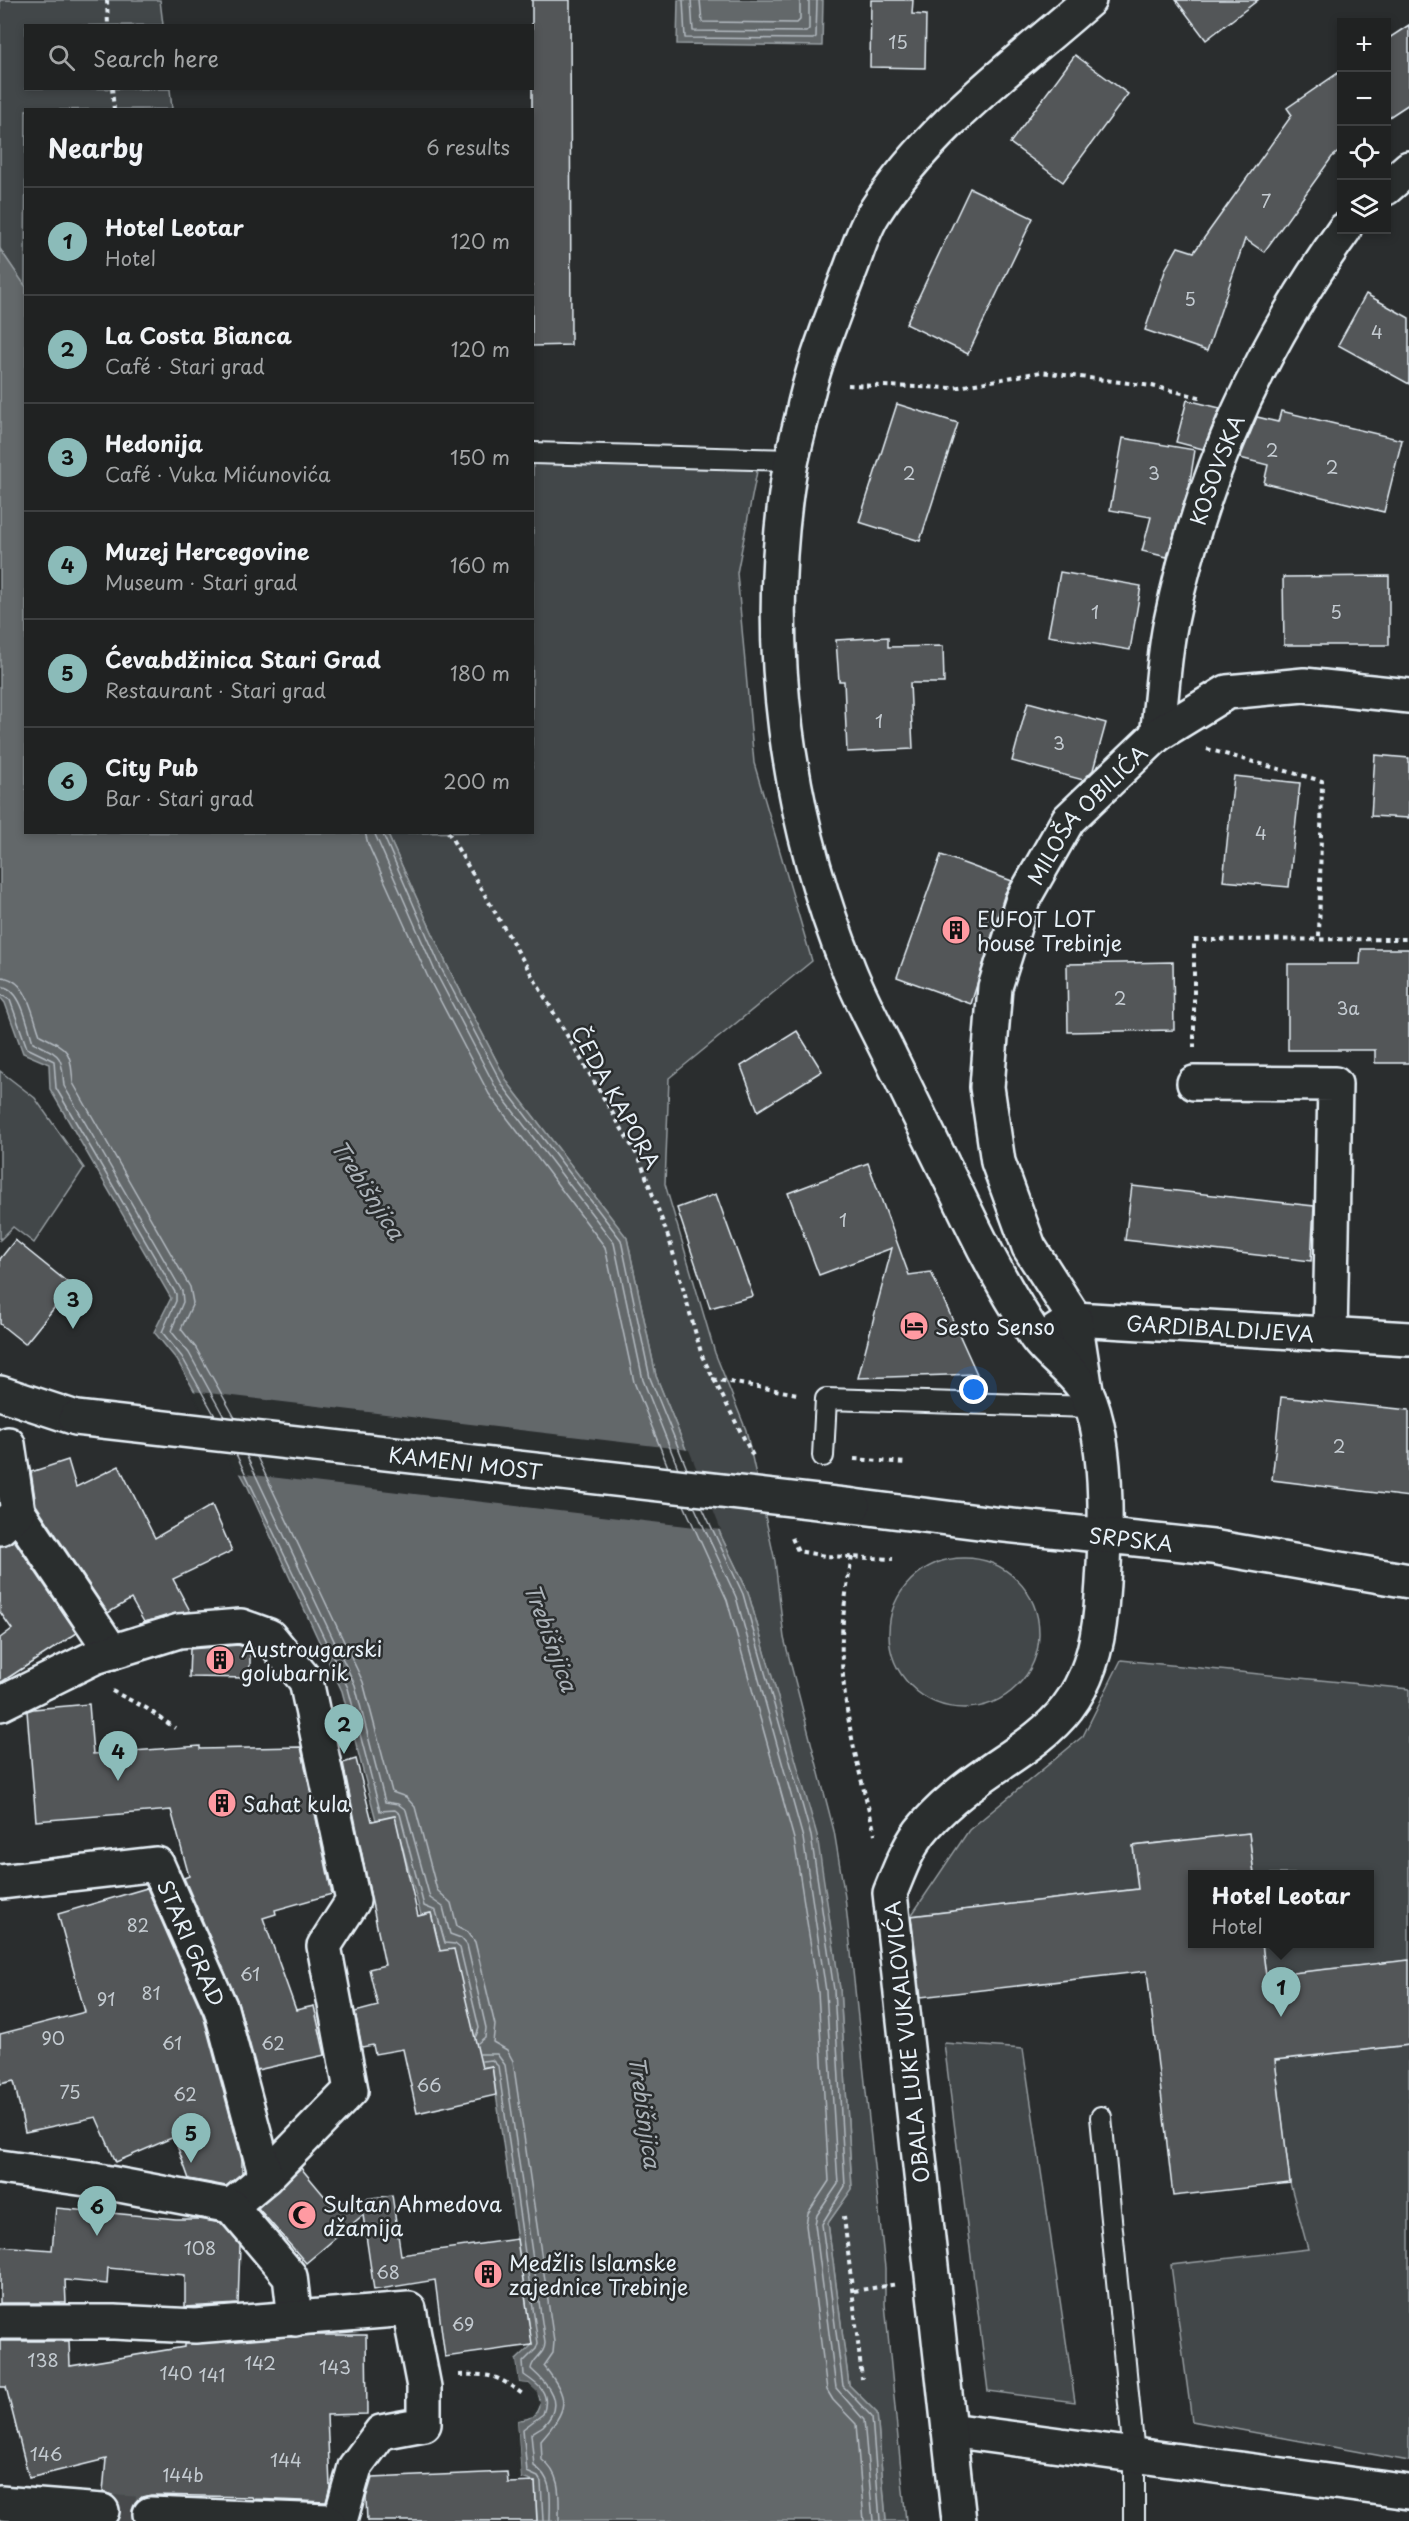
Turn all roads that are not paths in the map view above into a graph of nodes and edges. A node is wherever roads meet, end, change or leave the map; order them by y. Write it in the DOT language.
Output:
graph roads {
  1 [pos="1089,0"];
  2 [pos="1409,168"];
  3 [pos="1391,184"];
  4 [pos="1341,234"];
  5 [pos="534,453"];
  6 [pos="792,460"];
  7 [pos="1409,696"];
  8 [pos="1157,735"];
  9 [pos="1194,1083"];
  10 [pos="1075,1320"];
  11 [pos="1330,1335"];
  12 [pos="1409,1340"];
  13 [pos="1039,1341"];
  14 [pos="0,1393"];
  15 [pos="1088,1399"];
  16 [pos="76,1418"];
  17 [pos="4,1430"];
  18 [pos="823,1456"];
  19 [pos="853,1506"];
  20 [pos="9,1520"];
  21 [pos="1105,1537"];
  22 [pos="1409,1581"];
  23 [pos="112,1652"];
  24 [pos="0,1704"];
  25 [pos="0,1882"];
  26 [pos="1101,2117"];
  27 [pos="0,2167"];
  28 [pos="266,2177"];
  29 [pos="231,2206"];
  30 [pos="295,2319"];
  31 [pos="0,2322"];
  32 [pos="950,2430"];
  33 [pos="1134,2455"];
  34 [pos="1409,2492"];
  35 [pos="0,2502"];
  36 [pos="102,2511"];
  37 [pos="150,2514"];
  38 [pos="328,2521"];
  39 [pos="340,2521"];
  40 [pos="959,2521"];
  41 [pos="1134,2521"];
  1 -- 6 [label="street"];
  2 -- 3 [label="street"];
  4 -- 8 [label="street, KOSOVSKA"];
  5 -- 6 [label="lane"];
  6 -- 13 [label="street"];
  7 -- 8 [label="street, MILOŠA OBILIĆA"];
  8 -- 10 [label="street, MILOŠA OBILIĆA"];
  9 -- 11 [label="street"];
  10 -- 11 [label="street, GARDIBALDIJEVA"];
  10 -- 13 [label="street"];
  10 -- 15 [label="street, MILOŠA OBILIĆA"];
  11 -- 12 [label="street, GARDIBALDIJEVA"];
  13 -- 15 [label="street"];
  14 -- 16 [label="street"];
  15 -- 18 [label="lane"];
  15 -- 21 [label="street, OBALA LUKE VUKALOVIĆA"];
  16 -- 17 [label="street"];
  16 -- 19 [label="street, KAMENI MOST, bridge"];
  17 -- 20 [label="street"];
  19 -- 21 [label="street, SRPSKA"];
  20 -- 23 [label="street"];
  21 -- 22 [label="street, SRPSKA"];
  21 -- 32 [label="street, OBALA LUKE VUKALOVIĆA"];
  23 -- 24 [label="street"];
  23 -- 28 [label="street"];
  25 -- 28 [label="street, STARI GRAD"];
  26 -- 33 [label="lane"];
  27 -- 29 [label="street"];
  28 -- 29 [label="street"];
  29 -- 30 [label="street"];
  30 -- 31 [label="street"];
  30 -- 39 [label="street"];
  32 -- 33 [label="street"];
  32 -- 40 [label="street, OBALA LUKE VUKALOVIĆA"];
  33 -- 34 [label="street"];
  33 -- 41 [label="lane"];
  35 -- 36 [label="street"];
  37 -- 38 [label="street"];
}
